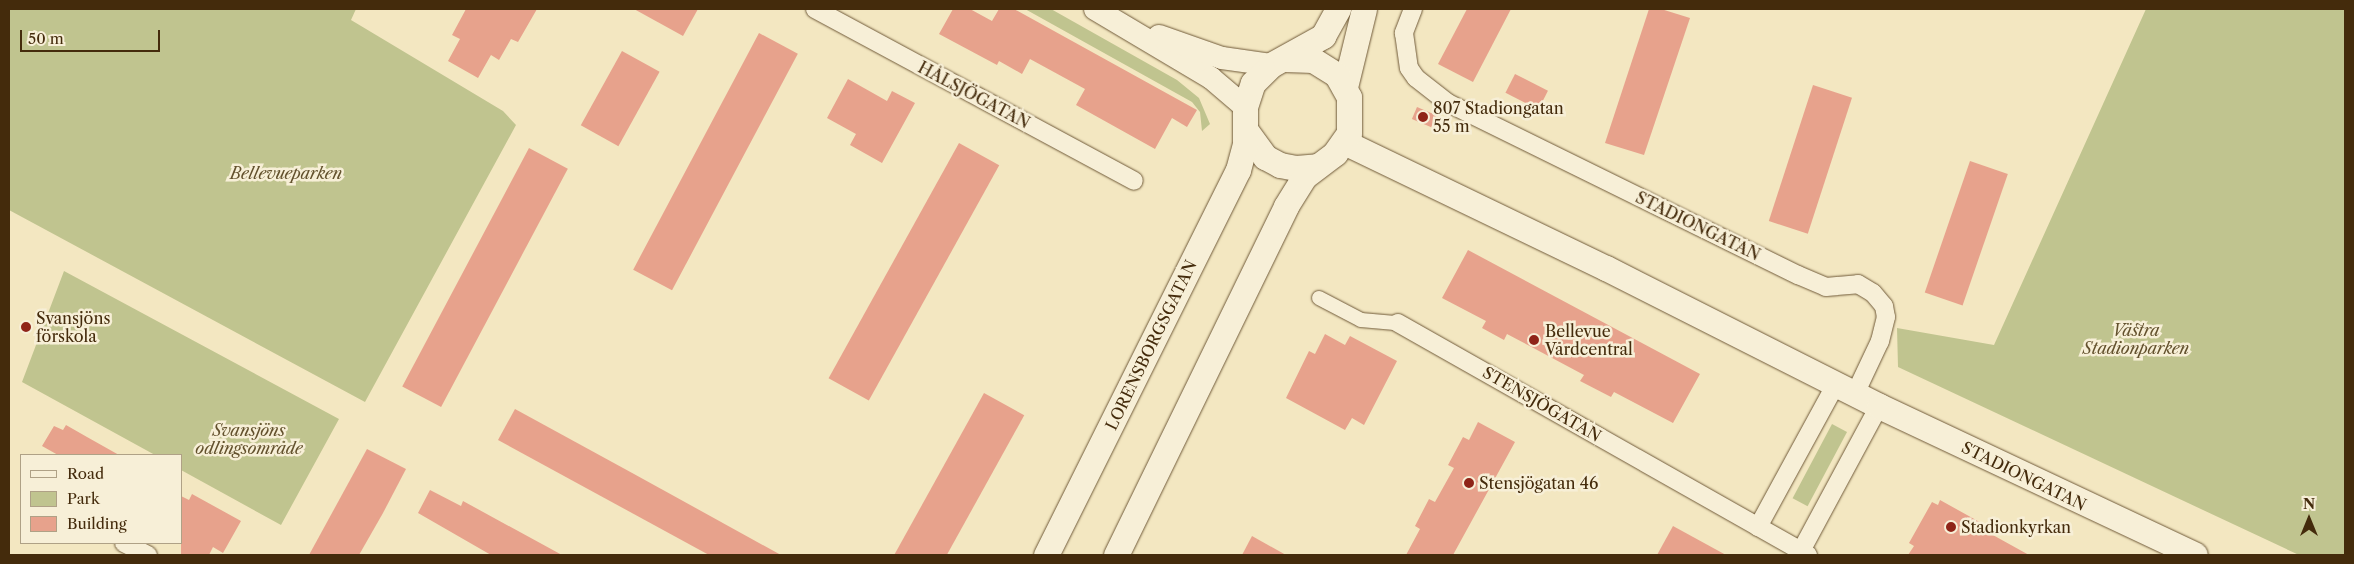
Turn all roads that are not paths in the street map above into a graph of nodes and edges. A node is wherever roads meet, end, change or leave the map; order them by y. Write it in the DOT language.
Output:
graph roads {
  1 [pos="814,9"];
  2 [pos="1095,9"];
  3 [pos="1338,9"];
  4 [pos="1364,9"];
  5 [pos="1413,9"];
  6 [pos="1127,25"];
  7 [pos="1278,62"];
  8 [pos="1345,87"];
  9 [pos="1245,107"];
  10 [pos="1247,132"];
  11 [pos="1344,142"];
  12 [pos="1317,166"];
  13 [pos="1134,181"];
  14 [pos="1319,298"];
  15 [pos="1398,323"];
  16 [pos="1846,389"];
  17 [pos="1879,406"];
  18 [pos="1758,527"];
  19 [pos="1804,553"];
  20 [pos="1046,555"];
  21 [pos="1116,555"];
  22 [pos="2194,555"];
  1 -- 13 [label="street, HÅLSJÖGATAN"];
  2 -- 6 [label="street"];
  3 -- 7 [label="main road, LORENSBORGSGATAN"];
  4 -- 8 [label="main road"];
  5 -- 16 [label="street, STADIONGATAN"];
  6 -- 7 [label="street"];
  6 -- 9 [label="street"];
  7 -- 8 [label="main road"];
  7 -- 9 [label="main road, LORENSBORGSGATAN"];
  8 -- 11 [label="main road"];
  9 -- 10 [label="main road, LORENSBORGSGATAN"];
  10 -- 12 [label="main road"];
  10 -- 20 [label="main road, LORENSBORGSGATAN"];
  11 -- 12 [label="main road"];
  11 -- 16 [label="main road, STADIONGATAN"];
  12 -- 21 [label="main road"];
  14 -- 15 [label="street, STENSJÖGATAN"];
  15 -- 18 [label="street, STENSJÖGATAN"];
  16 -- 17 [label="main road, STADIONGATAN"];
  16 -- 18 [label="street"];
  17 -- 19 [label="street, STENSJÖGATAN"];
  17 -- 22 [label="main road, STADIONGATAN"];
  18 -- 19 [label="street, STENSJÖGATAN"];
}
